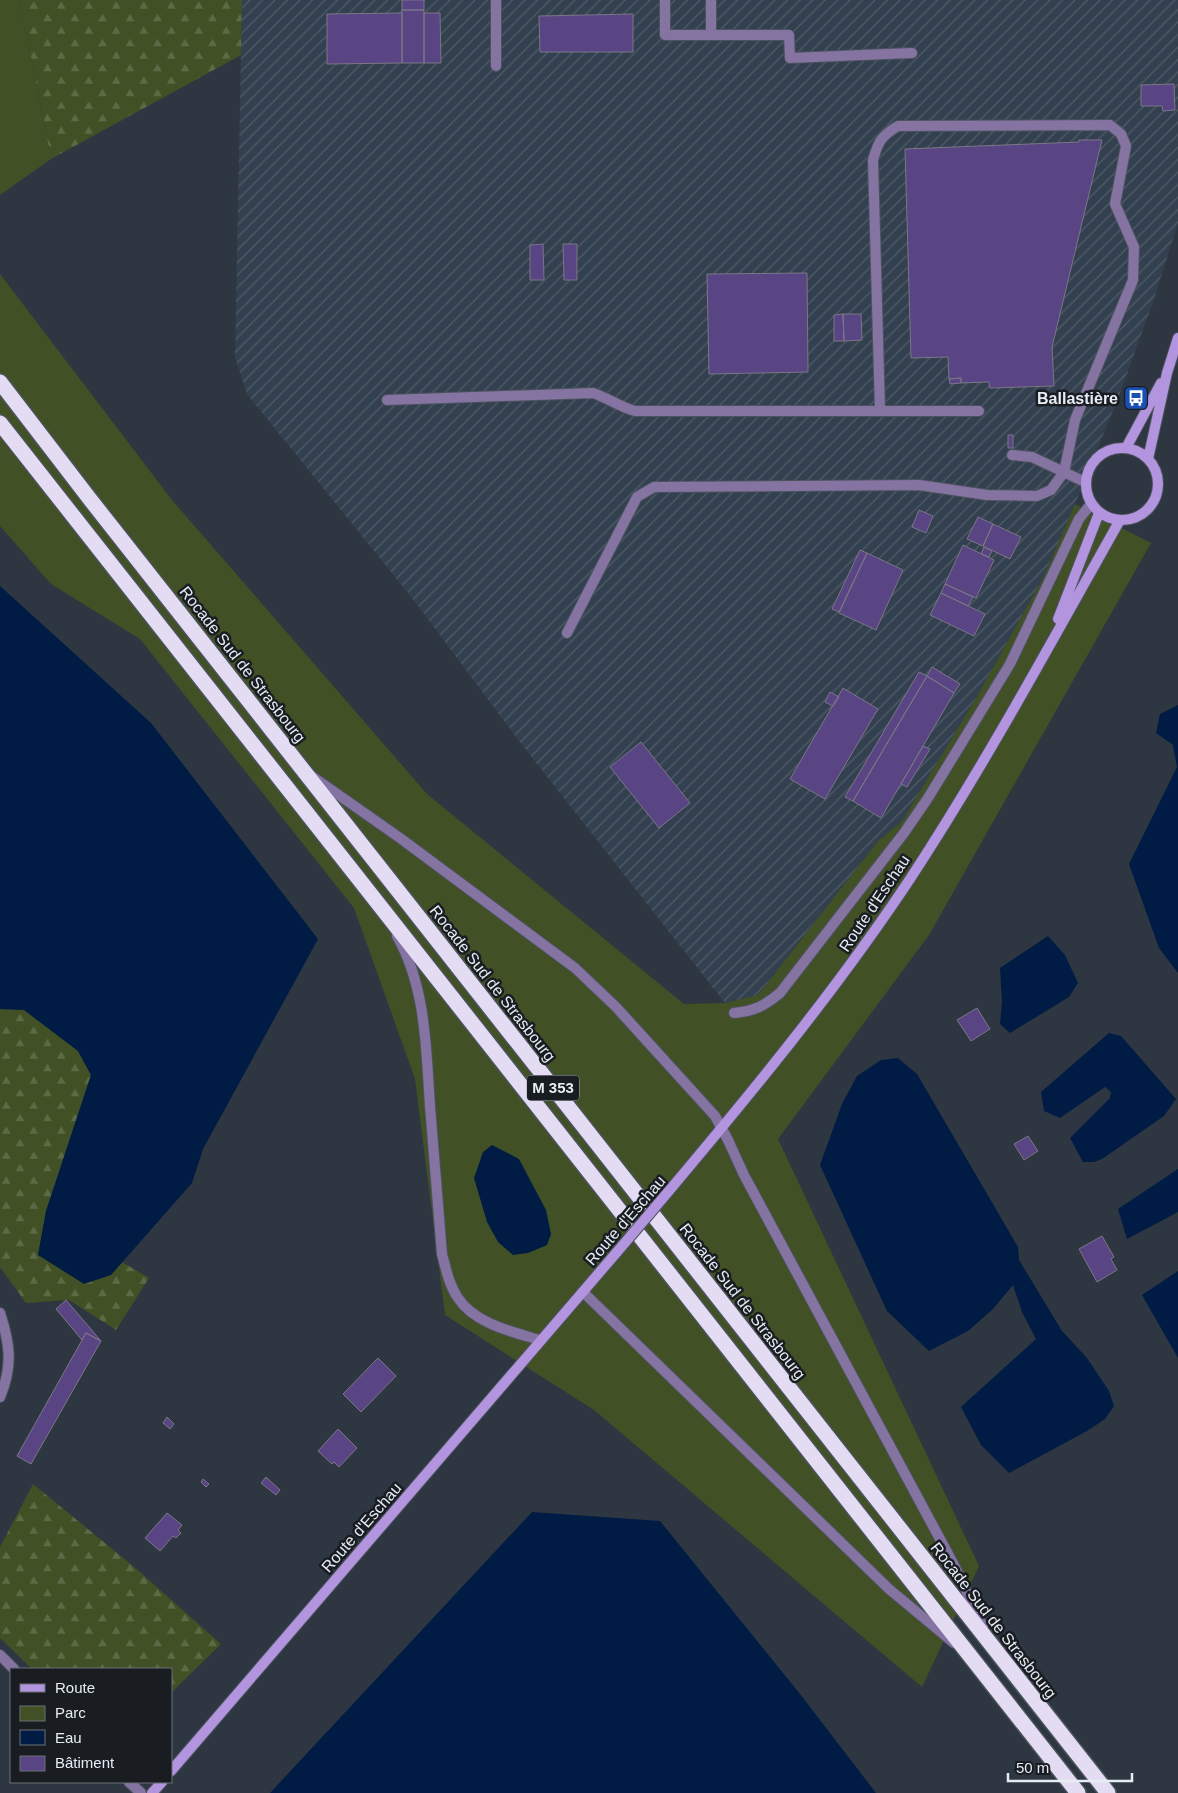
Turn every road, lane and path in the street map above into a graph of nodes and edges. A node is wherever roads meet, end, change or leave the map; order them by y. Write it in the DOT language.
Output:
graph roads {
  1 [pos="496,0"];
  2 [pos="665,0"];
  3 [pos="710,0"];
  4 [pos="711,35"];
  5 [pos="912,53"];
  6 [pos="496,66"];
  7 [pos="1178,338"];
  8 [pos="1167,373"];
  9 [pos="0,382"];
  10 [pos="387,400"];
  11 [pos="880,411"];
  12 [pos="979,411"];
  13 [pos="0,423"];
  14 [pos="1126,448"];
  15 [pos="1012,456"];
  16 [pos="1148,459"];
  17 [pos="1064,472"];
  18 [pos="1085,482"];
  19 [pos="1091,504"];
  20 [pos="1099,513"];
  21 [pos="1120,520"];
  22 [pos="568,633"];
  23 [pos="1047,648"];
  24 [pos="304,770"];
  25 [pos="380,907"];
  26 [pos="734,1013"];
  27 [pos="722,1129"];
  28 [pos="583,1292"];
  29 [pos="0,1313"];
  30 [pos="540,1340"];
  31 [pos="0,1397"];
  32 [pos="992,1646"];
  33 [pos="0,1655"];
  34 [pos="970,1656"];
  35 [pos="13,1668"];
  36 [pos="172,1770"];
  37 [pos="130,1783"];
  38 [pos="161,1783"];
  39 [pos="141,1793"];
  40 [pos="152,1793"];
  41 [pos="1078,1793"];
  42 [pos="1108,1793"];
  1 -- 6 [label="street"];
  2 -- 4 [label="street"];
  3 -- 4 [label="street"];
  4 -- 5 [label="street"];
  7 -- 8 [label="main road"];
  8 -- 14 [label="main road"];
  8 -- 16 [label="main road"];
  9 -- 24 [label="highway, Rocade Sud de Strasbourg / M 353"];
  10 -- 11 [label="street"];
  11 -- 12 [label="street"];
  11 -- 17 [label="street"];
  13 -- 25 [label="highway, M 353"];
  14 -- 16 [label="main road"];
  14 -- 18 [label="main road"];
  15 -- 17 [label="street"];
  16 -- 21 [label="main road"];
  17 -- 18 [label="street"];
  17 -- 22 [label="street"];
  18 -- 19 [label="main road"];
  19 -- 20 [label="main road"];
  19 -- 26 [label="street, Route d'Eschau"];
  20 -- 21 [label="main road"];
  20 -- 23 [label="main road, Route d'Eschau"];
  21 -- 23 [label="main road, Route d'Eschau"];
  23 -- 27 [label="main road, Route d'Eschau"];
  24 -- 27 [label="street"];
  24 -- 32 [label="highway, Rocade Sud de Strasbourg / M 353"];
  25 -- 30 [label="street"];
  25 -- 34 [label="highway, M 353"];
  27 -- 28 [label="main road, Route d'Eschau, bridge"];
  27 -- 32 [label="street"];
  28 -- 30 [label="main road, Route d'Eschau"];
  28 -- 34 [label="street"];
  29 -- 31 [label="street"];
  30 -- 36 [label="main road, Route d'Eschau"];
  32 -- 42 [label="highway, Rocade Sud de Strasbourg / M 353"];
  33 -- 35 [label="street"];
  34 -- 41 [label="highway, M 353"];
  37 -- 39 [label="street"];
  38 -- 40 [label="main road"];
}
